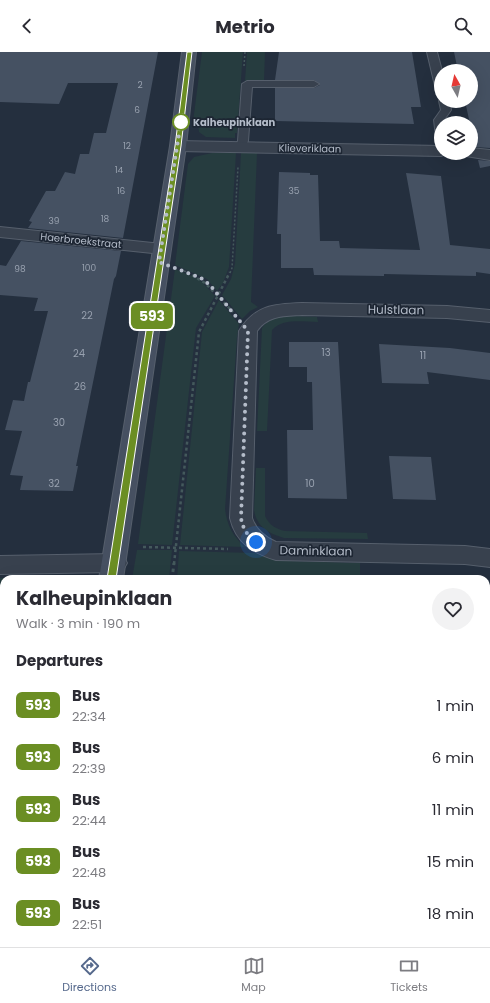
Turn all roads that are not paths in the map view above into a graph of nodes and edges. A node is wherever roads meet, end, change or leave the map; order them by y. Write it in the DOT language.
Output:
graph roads {
  1 [pos="189,52"];
  2 [pos="432,52"];
  3 [pos="435,64"];
  4 [pos="314,84"];
  5 [pos="178,146"];
  6 [pos="240,147"];
  7 [pos="434,151"];
  8 [pos="478,153"];
  9 [pos="490,154"];
  10 [pos="0,232"];
  11 [pos="161,256"];
  12 [pos="490,316"];
  13 [pos="248,331"];
  14 [pos="490,558"];
  15 [pos="115,563"];
  16 [pos="0,565"];
  1 -- 5 [label="street"];
  2 -- 3 [label="lane"];
  4 -- 6 [label="lane"];
  5 -- 6 [label="street, Klieveriklaan"];
  5 -- 11 [label="street"];
  6 -- 7 [label="street, Klieveriklaan"];
  8 -- 9 [label="street"];
  10 -- 11 [label="street, Haerbroekstraat"];
  11 -- 15 [label="street"];
  12 -- 13 [label="street, Hulstlaan"];
  13 -- 14 [label="street, Daminklaan"];
  15 -- 16 [label="street"];
}
